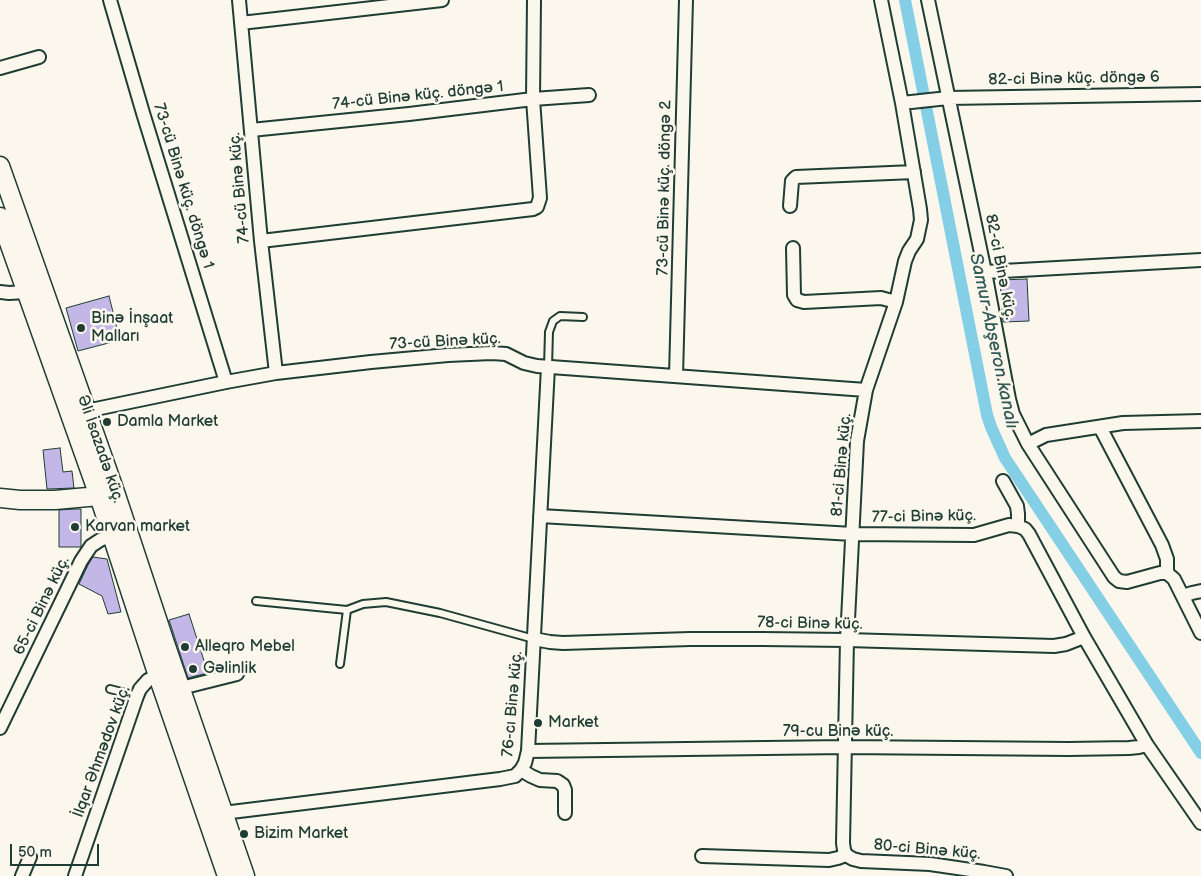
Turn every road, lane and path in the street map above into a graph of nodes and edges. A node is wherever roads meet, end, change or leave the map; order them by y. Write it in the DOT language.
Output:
graph roads {
  1 [pos="110,0"];
  2 [pos="239,0"];
  3 [pos="442,0"];
  4 [pos="534,0"];
  5 [pos="686,0"];
  6 [pos="881,0"];
  7 [pos="928,0"];
  8 [pos="241,23"];
  9 [pos="39,57"];
  10 [pos="0,68"];
  11 [pos="1201,94"];
  12 [pos="589,95"];
  13 [pos="948,98"];
  14 [pos="533,99"];
  15 [pos="902,103"];
  16 [pos="250,130"];
  17 [pos="0,166"];
  18 [pos="914,172"];
  19 [pos="790,206"];
  20 [pos="0,217"];
  21 [pos="261,241"];
  22 [pos="793,248"];
  23 [pos="1201,260"];
  24 [pos="985,272"];
  25 [pos="0,292"];
  26 [pos="26,292"];
  27 [pos="896,302"];
  28 [pos="584,317"];
  29 [pos="548,367"];
  30 [pos="276,373"];
  31 [pos="676,376"];
  32 [pos="226,382"];
  33 [pos="866,390"];
  34 [pos="86,411"];
  35 [pos="1201,421"];
  36 [pos="1100,427"];
  37 [pos="1028,444"];
  38 [pos="1003,480"];
  39 [pos="99,496"];
  40 [pos="0,498"];
  41 [pos="540,516"];
  42 [pos="1018,526"];
  43 [pos="853,534"];
  44 [pos="112,535"];
  45 [pos="1167,573"];
  46 [pos="1201,591"];
  47 [pos="1183,596"];
  48 [pos="256,601"];
  49 [pos="347,610"];
  50 [pos="148,617"];
  51 [pos="1201,633"];
  52 [pos="1084,637"];
  53 [pos="534,639"];
  54 [pos="847,640"];
  55 [pos="340,664"];
  56 [pos="237,674"];
  57 [pos="158,676"];
  58 [pos="181,688"];
  59 [pos="110,689"];
  60 [pos="137,696"];
  61 [pos="0,728"];
  62 [pos="1147,745"];
  63 [pos="845,747"];
  64 [pos="528,750"];
  65 [pos="521,770"];
  66 [pos="223,812"];
  67 [pos="565,813"];
  68 [pos="1201,823"];
  69 [pos="846,855"];
  70 [pos="702,856"];
  71 [pos="30,857"];
  72 [pos="930,870"];
  73 [pos="22,876"];
  74 [pos="75,876"];
  75 [pos="227,876"];
  76 [pos="245,876"];
  77 [pos="1006,876"];
  1 -- 32 [label="street, 73-cü Binə küç. döngə 1"];
  2 -- 8 [label="street, 74-cü Binə küç."];
  3 -- 8 [label="street"];
  4 -- 14 [label="street"];
  5 -- 31 [label="street, 73-cü Binə küç. döngə 2"];
  6 -- 15 [label="street, 81-ci Binə küç."];
  7 -- 13 [label="street, 82-ci Binə küç."];
  8 -- 16 [label="street, 74-cü Binə küç."];
  9 -- 10 [label="street"];
  11 -- 13 [label="street, 82-ci Binə küç. döngə 6"];
  12 -- 14 [label="street, 74-cü Binə küç. döngə 1"];
  13 -- 15 [label="street, 82-ci Binə küç. döngə 6"];
  13 -- 24 [label="street, 82-ci Binə küç."];
  14 -- 16 [label="street, 74-cü Binə küç. döngə 1"];
  14 -- 21 [label="street"];
  15 -- 18 [label="street, 81-ci Binə küç."];
  16 -- 21 [label="street, 74-cü Binə küç."];
  17 -- 34 [label="main road, Əli İsazadə küç."];
  18 -- 19 [label="street"];
  18 -- 27 [label="street, 81-ci Binə küç."];
  20 -- 26 [label="main road, Əli İsazadə küç."];
  21 -- 30 [label="street, 74-cü Binə küç."];
  22 -- 27 [label="street"];
  23 -- 24 [label="street"];
  24 -- 37 [label="street, 82-ci Binə küç."];
  25 -- 26 [label="street"];
  26 -- 39 [label="main road, Əli İsazadə küç."];
  27 -- 33 [label="street, 81-ci Binə küç."];
  28 -- 29 [label="lane"];
  29 -- 30 [label="street, 73-cü Binə küç."];
  29 -- 31 [label="street, 73-cü Binə küç."];
  29 -- 41 [label="street, 76-cı Binə küç."];
  30 -- 32 [label="street, 73-cü Binə küç."];
  31 -- 33 [label="street, 73-cü Binə küç."];
  32 -- 34 [label="street, 73-cü Binə küç."];
  33 -- 43 [label="street, 81-ci Binə küç."];
  34 -- 50 [label="main road, Əli İsazadə küç."];
  35 -- 36 [label="street"];
  36 -- 37 [label="street"];
  36 -- 45 [label="street"];
  37 -- 45 [label="street, 82-ci Binə küç."];
  38 -- 42 [label="street"];
  39 -- 40 [label="main road"];
  39 -- 44 [label="main road, Əli İsazadə küç."];
  41 -- 43 [label="street, 77-ci Binə küç."];
  41 -- 53 [label="street, 76-cı Binə küç."];
  42 -- 43 [label="street, 77-ci Binə küç."];
  42 -- 52 [label="street"];
  43 -- 54 [label="street, 81-ci Binə küç."];
  44 -- 50 [label="main road, Əli İsazadə küç."];
  44 -- 61 [label="street, 65-ci Binə küç."];
  45 -- 47 [label="street"];
  46 -- 47 [label="street"];
  47 -- 51 [label="street"];
  48 -- 49 [label="lane"];
  49 -- 53 [label="lane"];
  49 -- 55 [label="lane"];
  50 -- 57 [label="main road, Əli İsazadə küç."];
  50 -- 58 [label="main road, Əli İsazadə küç."];
  52 -- 54 [label="street, 78-ci Binə küç."];
  52 -- 62 [label="street"];
  53 -- 54 [label="street, 78-ci Binə küç."];
  53 -- 64 [label="street, 76-cı Binə küç."];
  54 -- 63 [label="street, 81-ci Binə küç."];
  56 -- 58 [label="street"];
  57 -- 60 [label="street, İlqar Əhmədov küç."];
  57 -- 75 [label="main road, Əli İsazadə küç."];
  58 -- 66 [label="main road, Əli İsazadə küç."];
  59 -- 60 [label="lane"];
  60 -- 74 [label="street, İlqar Əhmədov küç."];
  62 -- 63 [label="street, 79-cu Binə küç."];
  62 -- 68 [label="street"];
  63 -- 64 [label="street, 79-cu Binə küç."];
  63 -- 69 [label="street, 81-ci Binə küç."];
  64 -- 65 [label="street, 76-cı Binə küç."];
  65 -- 66 [label="street, 76-cı Binə küç."];
  65 -- 67 [label="street"];
  66 -- 76 [label="main road, Əli İsazadə küç."];
  69 -- 70 [label="street"];
  69 -- 72 [label="street, 80-ci Binə küç."];
  71 -- 73 [label="street"];
  72 -- 77 [label="street, 80-ci Binə küç."];
}
